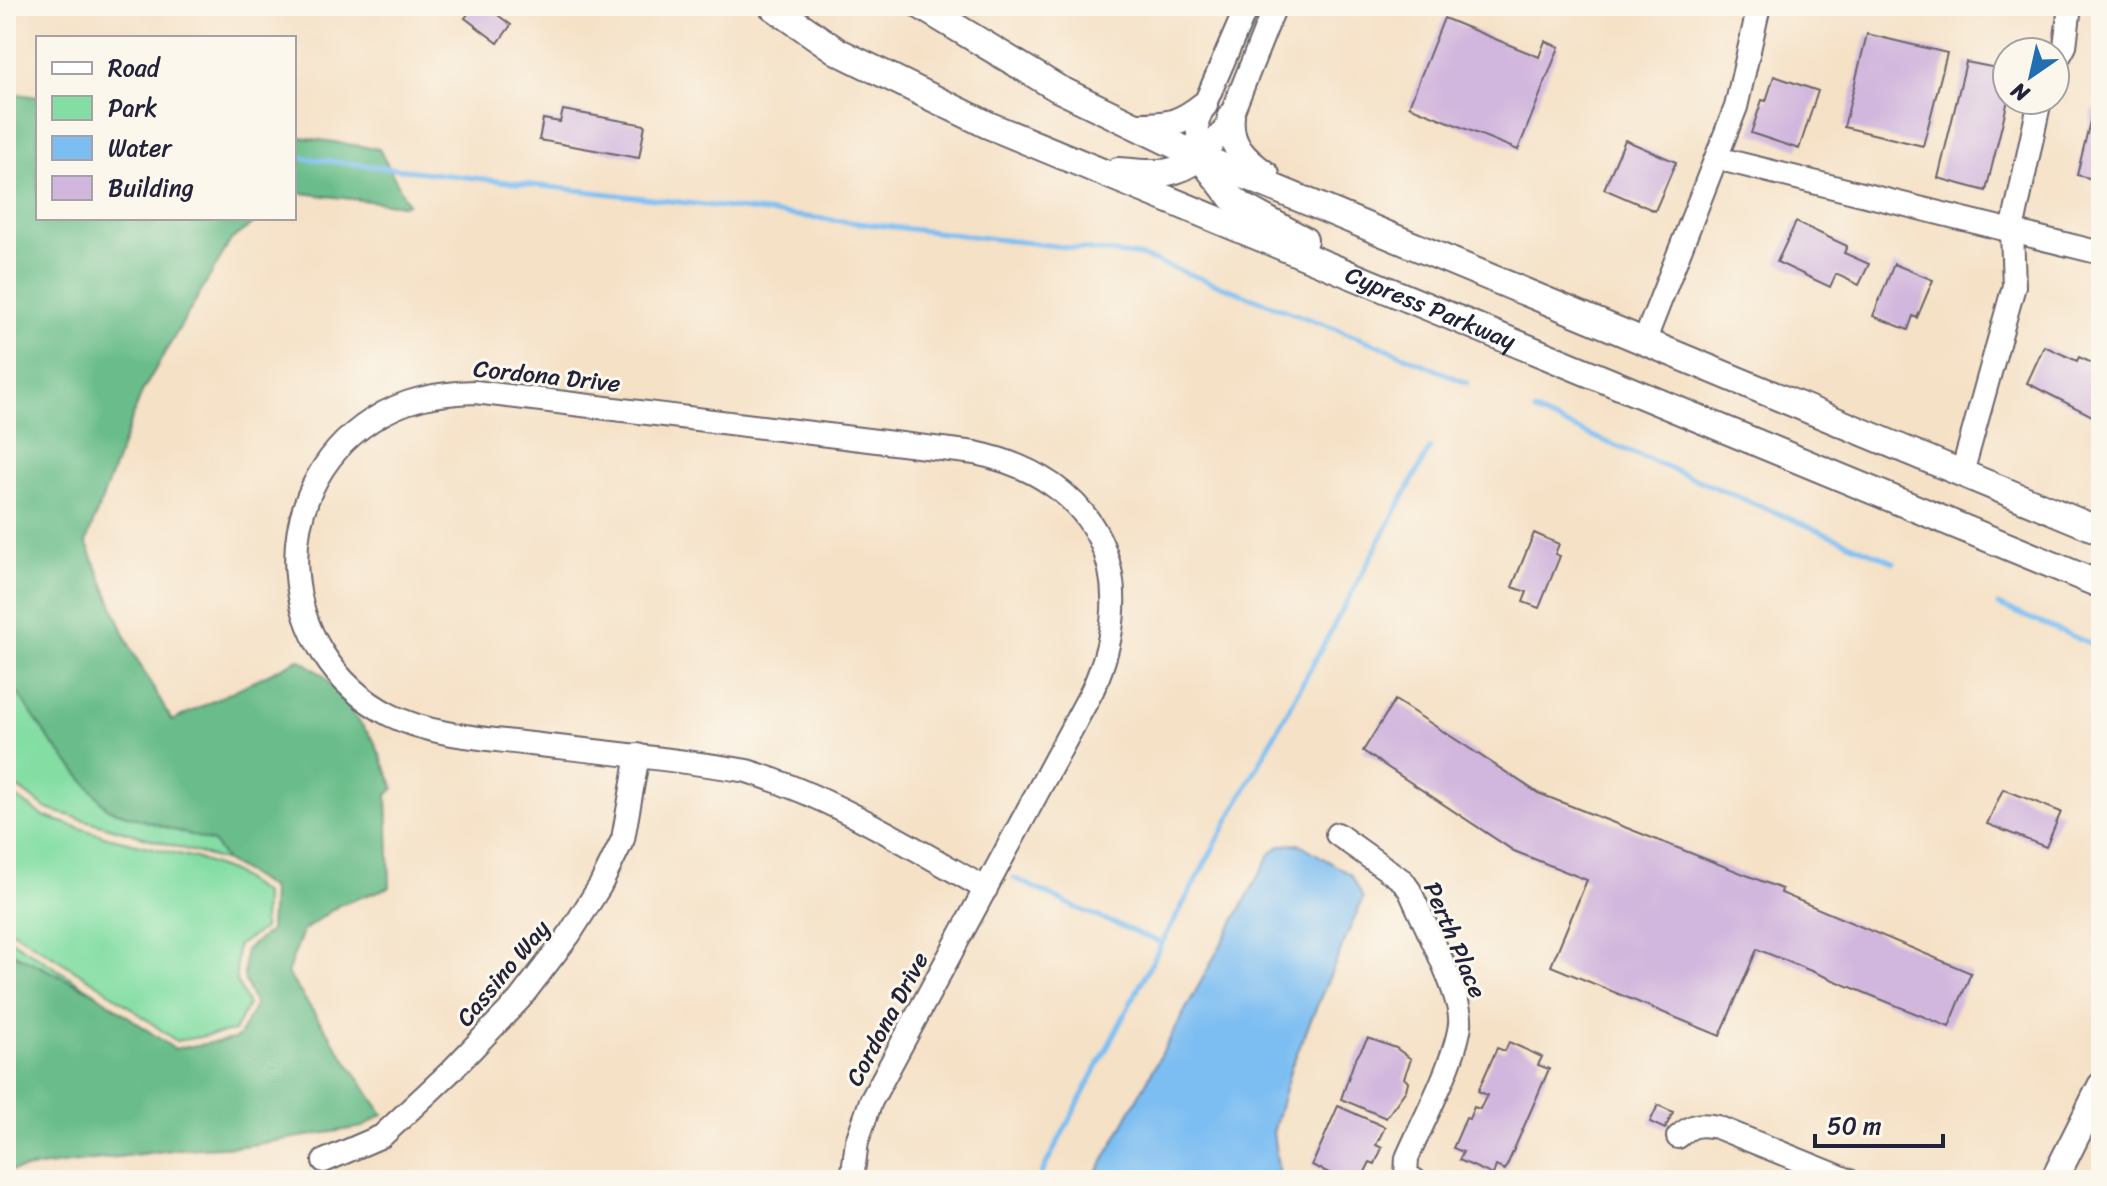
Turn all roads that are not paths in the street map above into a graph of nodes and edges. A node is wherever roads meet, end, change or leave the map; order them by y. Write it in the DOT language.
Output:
graph roads {
  1 [pos="772,6"];
  2 [pos="921,6"];
  3 [pos="1247,6"];
  4 [pos="1275,6"];
  5 [pos="1759,6"];
  6 [pos="2070,6"];
  7 [pos="2066,36"];
  8 [pos="1204,105"];
  9 [pos="1231,116"];
  10 [pos="2037,116"];
  11 [pos="1136,126"];
  12 [pos="1200,157"];
  13 [pos="1716,158"];
  14 [pos="1094,169"];
  15 [pos="1287,193"];
  16 [pos="2012,231"];
  17 [pos="2101,253"];
  18 [pos="1336,269"];
  19 [pos="1644,342"];
  20 [pos="1962,473"];
  21 [pos="2101,531"];
  22 [pos="2101,585"];
  23 [pos="638,755"];
  24 [pos="1337,834"];
  25 [pos="986,889"];
  26 [pos="2101,1086"];
  27 [pos="1678,1137"];
  28 [pos="324,1161"];
  29 [pos="852,1180"];
  30 [pos="1415,1180"];
  31 [pos="1848,1180"];
  32 [pos="2054,1180"];
  1 -- 14 [label="main road, Cypress Parkway"];
  2 -- 11 [label="main road"];
  3 -- 8 [label="street"];
  4 -- 9 [label="street"];
  5 -- 13 [label="street"];
  6 -- 7 [label="street"];
  8 -- 11 [label="main road"];
  8 -- 12 [label="street"];
  9 -- 12 [label="street"];
  9 -- 15 [label="main road"];
  10 -- 16 [label="street"];
  11 -- 12 [label="main road"];
  12 -- 14 [label="main road"];
  12 -- 15 [label="main road"];
  12 -- 18 [label="main road"];
  13 -- 16 [label="street"];
  13 -- 19 [label="street"];
  14 -- 18 [label="main road, Cypress Parkway"];
  15 -- 19 [label="main road"];
  16 -- 17 [label="street"];
  16 -- 20 [label="street"];
  18 -- 22 [label="main road, Cypress Parkway"];
  19 -- 20 [label="main road"];
  20 -- 21 [label="main road"];
  23 -- 25 [label="street, Cordona Drive"];
  23 -- 25 [label="street, Cordona Drive"];
  23 -- 28 [label="street, Cassino Way"];
  24 -- 30 [label="street, Perth Place"];
  25 -- 29 [label="street, Cordona Drive"];
  26 -- 32 [label="main road"];
  27 -- 31 [label="street"];
}
